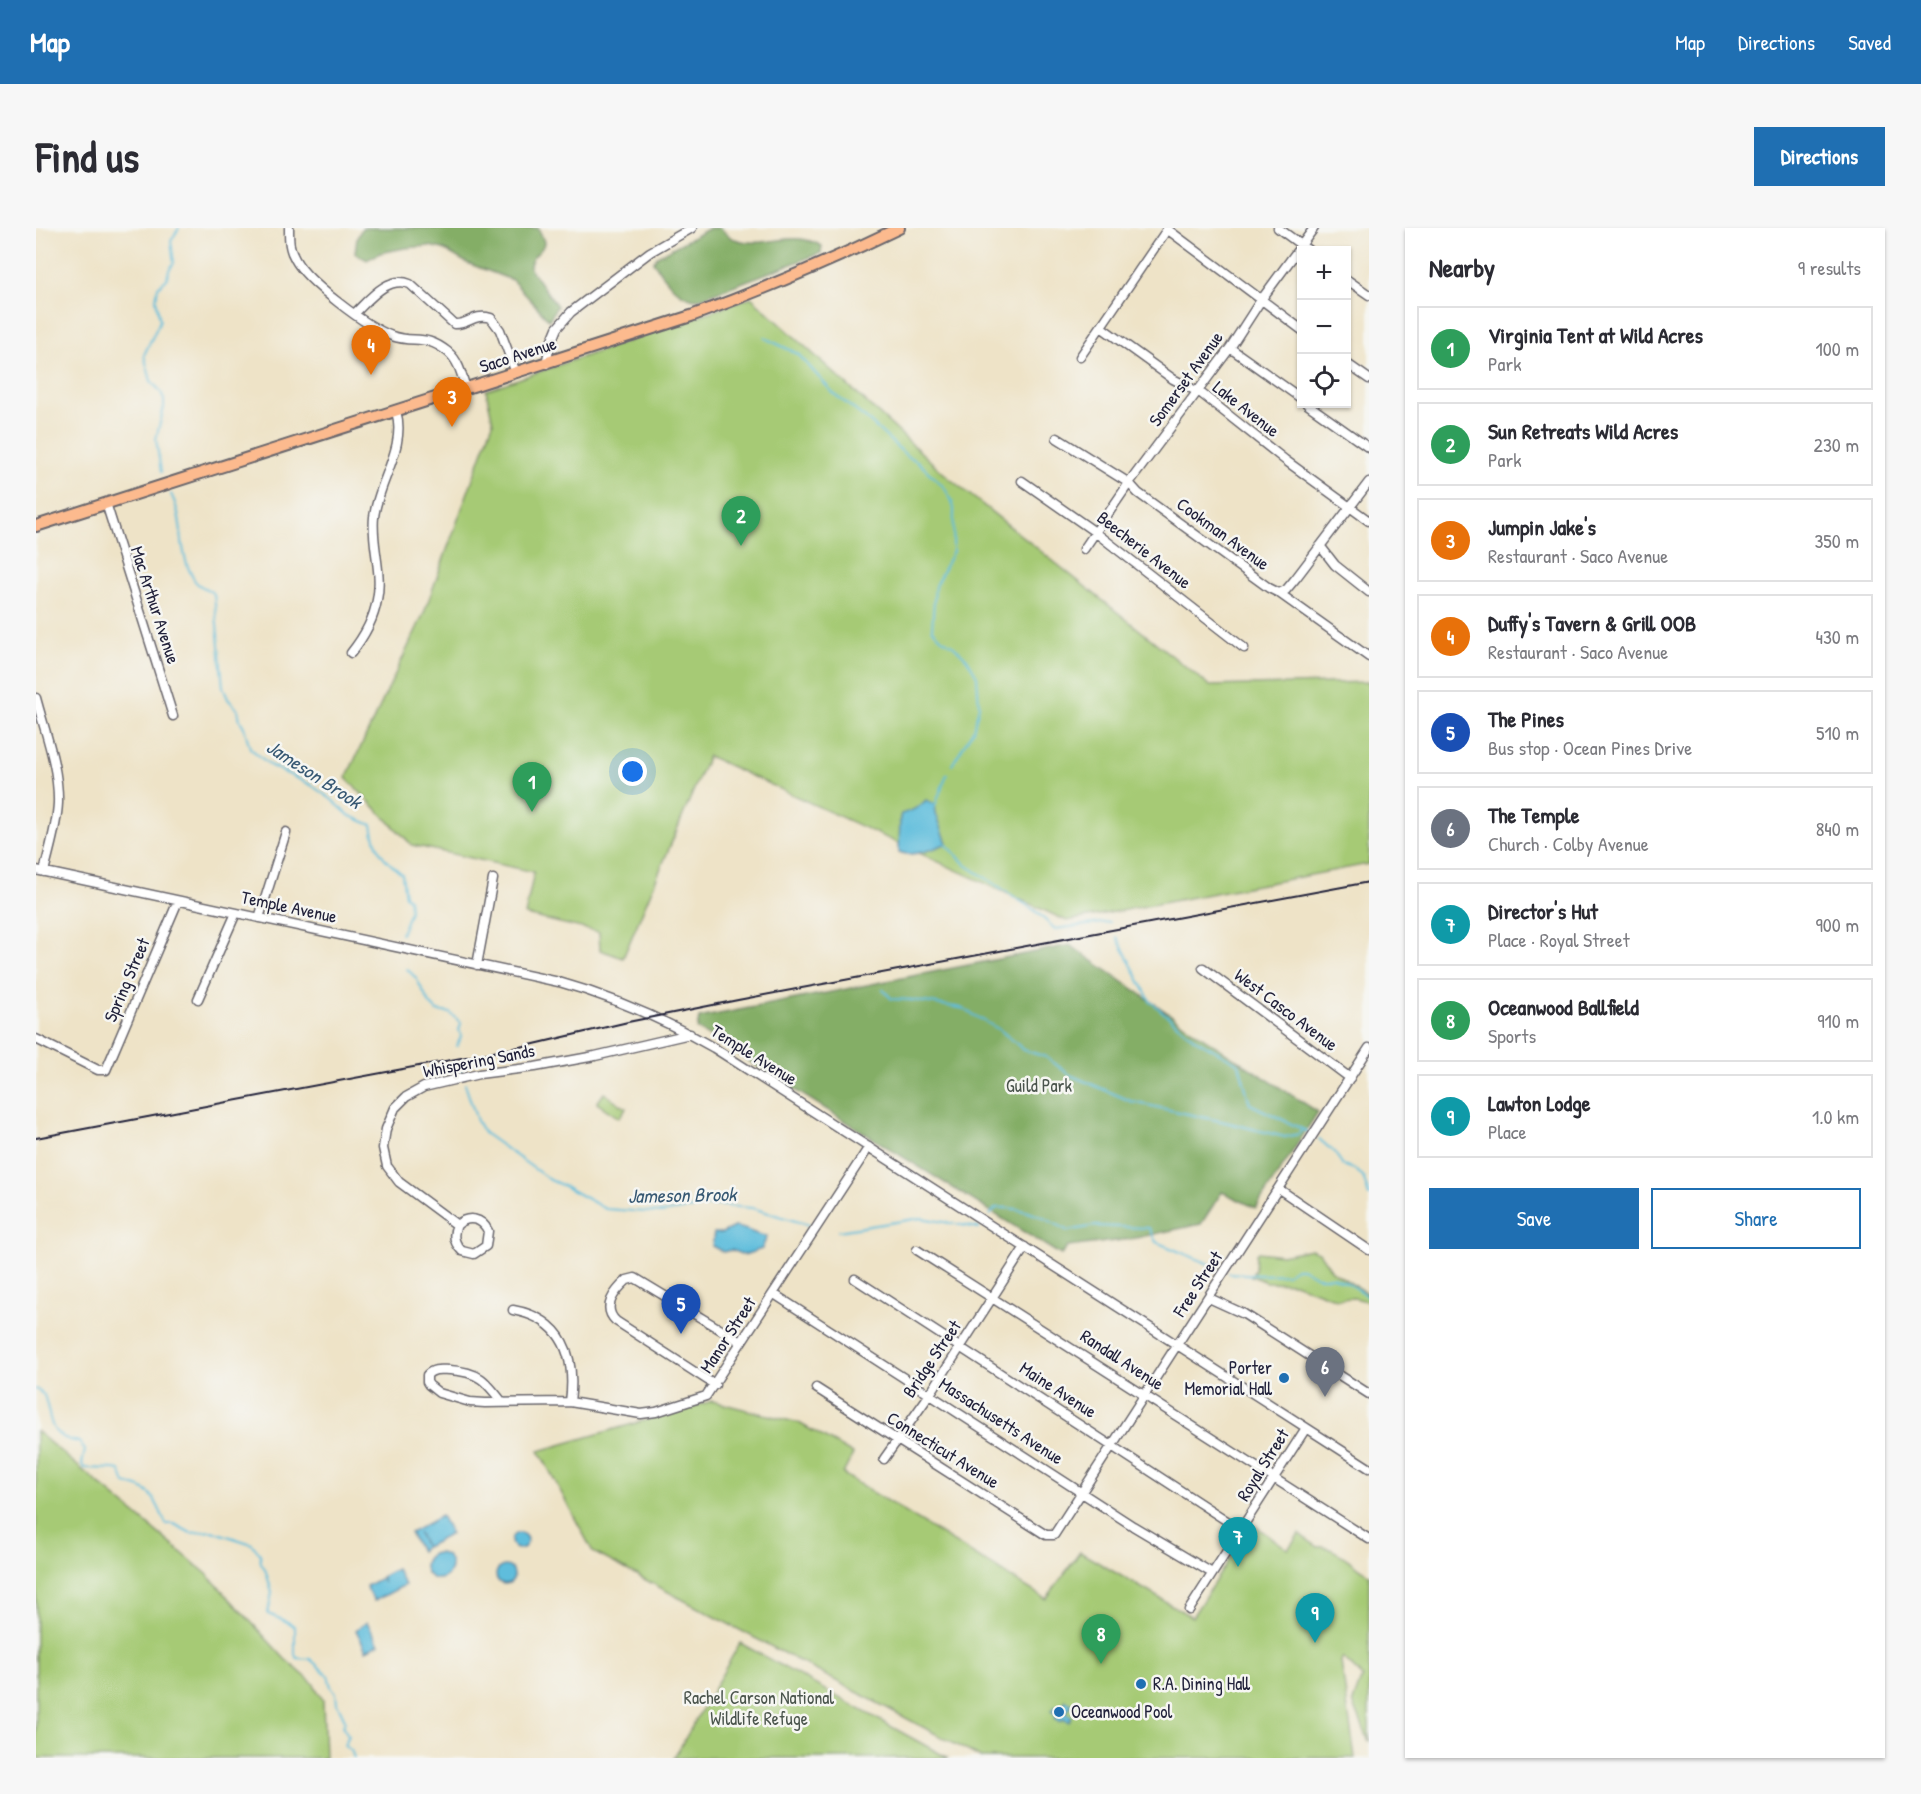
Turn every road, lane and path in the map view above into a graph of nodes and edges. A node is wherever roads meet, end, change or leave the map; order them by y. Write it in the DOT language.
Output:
graph roads {
  1 [pos="290,228"];
  2 [pos="692,228"];
  3 [pos="899,228"];
  4 [pos="1278,228"];
  5 [pos="1314,228"];
  6 [pos="1167,229"];
  7 [pos="1302,246"];
  8 [pos="1306,246"];
  9 [pos="1297,257"];
  10 [pos="1351,282"];
  11 [pos="1369,295"];
  12 [pos="1261,300"];
  13 [pos="354,314"];
  14 [pos="1297,326"];
  15 [pos="1101,327"];
  16 [pos="1230,348"];
  17 [pos="1080,357"];
  18 [pos="546,363"];
  19 [pos="1351,366"];
  20 [pos="516,373"];
  21 [pos="1369,379"];
  22 [pos="466,389"];
  23 [pos="1197,392"];
  24 [pos="1297,395"];
  25 [pos="1313,408"];
  26 [pos="396,411"];
  27 [pos="1057,438"];
  28 [pos="1369,448"];
  29 [pos="1022,481"];
  30 [pos="1369,482"];
  31 [pos="1129,483"];
  32 [pos="106,503"];
  33 [pos="1351,508"];
  34 [pos="1369,521"];
  35 [pos="36,526"];
  36 [pos="1095,532"];
  37 [pos="1321,547"];
  38 [pos="1084,549"];
  39 [pos="1369,592"];
  40 [pos="1279,593"];
  41 [pos="1245,648"];
  42 [pos="351,653"];
  43 [pos="1369,657"];
  44 [pos="36,698"];
  45 [pos="173,716"];
  46 [pos="286,832"];
  47 [pos="40,871"];
  48 [pos="493,879"];
  49 [pos="178,901"];
  50 [pos="236,913"];
  51 [pos="259,918"];
  52 [pos="477,964"];
  53 [pos="1203,968"];
  54 [pos="198,999"];
  55 [pos="690,1034"];
  56 [pos="36,1039"];
  57 [pos="1369,1048"];
  58 [pos="1350,1078"];
  59 [pos="869,1147"];
  60 [pos="1279,1189"];
  61 [pos="458,1226"];
  62 [pos="1025,1247"];
  63 [pos="917,1250"];
  64 [pos="1369,1250"];
  65 [pos="855,1279"];
  66 [pos="774,1294"];
  67 [pos="992,1297"];
  68 [pos="1209,1298"];
  69 [pos="513,1310"];
  70 [pos="741,1342"];
  71 [pos="1177,1345"];
  72 [pos="961,1347"];
  73 [pos="715,1384"];
  74 [pos="816,1388"];
  75 [pos="930,1394"];
  76 [pos="1369,1394"];
  77 [pos="1146,1395"];
  78 [pos="502,1402"];
  79 [pos="570,1402"];
  80 [pos="1306,1428"];
  81 [pos="897,1439"];
  82 [pos="1113,1447"];
  83 [pos="884,1459"];
  84 [pos="1369,1468"];
  85 [pos="1274,1478"];
  86 [pos="1081,1492"];
  87 [pos="1241,1530"];
  88 [pos="1052,1536"];
  89 [pos="1369,1539"];
  90 [pos="1212,1573"];
  91 [pos="1189,1610"];
  1 -- 13 [label="street"];
  2 -- 18 [label="street"];
  3 -- 18 [label="main road, Saco Avenue"];
  4 -- 7 [label="street"];
  5 -- 8 [label="street, Somerset Avenue"];
  6 -- 12 [label="street"];
  6 -- 15 [label="street"];
  9 -- 12 [label="street, Somerset Avenue"];
  10 -- 11 [label="street"];
  12 -- 14 [label="street"];
  12 -- 16 [label="street, Somerset Avenue"];
  13 -- 20 [label="street"];
  13 -- 22 [label="street"];
  15 -- 17 [label="street"];
  15 -- 23 [label="street, Lake Avenue"];
  16 -- 23 [label="street, Somerset Avenue"];
  16 -- 24 [label="street"];
  18 -- 20 [label="main road, Saco Avenue"];
  19 -- 21 [label="street"];
  20 -- 22 [label="main road, Saco Avenue"];
  22 -- 26 [label="main road, Saco Avenue"];
  23 -- 31 [label="street, Somerset Avenue"];
  23 -- 33 [label="street, Lake Avenue"];
  25 -- 28 [label="street"];
  26 -- 32 [label="main road, Saco Avenue"];
  26 -- 42 [label="street"];
  27 -- 31 [label="street, Cookman Avenue"];
  29 -- 36 [label="street, Beecherie Avenue"];
  30 -- 33 [label="street"];
  31 -- 36 [label="street, Somerset Avenue"];
  31 -- 40 [label="street, Cookman Avenue"];
  32 -- 35 [label="main road, Saco Avenue"];
  32 -- 45 [label="street, Mac Arthur Avenue"];
  33 -- 34 [label="street, Lake Avenue"];
  33 -- 37 [label="street"];
  36 -- 38 [label="street, Somerset Avenue"];
  36 -- 41 [label="street, Beecherie Avenue"];
  37 -- 39 [label="street"];
  37 -- 40 [label="street"];
  40 -- 43 [label="street, Cookman Avenue"];
  44 -- 47 [label="street"];
  46 -- 51 [label="street"];
  47 -- 49 [label="street, Temple Avenue"];
  48 -- 52 [label="street"];
  49 -- 50 [label="street, Temple Avenue"];
  49 -- 56 [label="street, Spring Street"];
  50 -- 51 [label="street, Temple Avenue"];
  50 -- 54 [label="street"];
  51 -- 52 [label="street, Temple Avenue"];
  52 -- 55 [label="street, Temple Avenue"];
  53 -- 58 [label="street, West Casco Avenue"];
  55 -- 59 [label="street, Temple Avenue"];
  55 -- 61 [label="street, Whispering Sands"];
  57 -- 58 [label="street, Free Street"];
  58 -- 60 [label="street, Free Street"];
  59 -- 62 [label="street, Temple Avenue"];
  59 -- 66 [label="street, Manor Street"];
  60 -- 64 [label="street"];
  60 -- 68 [label="street, Free Street"];
  61 -- 61 [label="street"];
  62 -- 67 [label="street, Bridge Street"];
  62 -- 71 [label="street, Temple Avenue"];
  63 -- 67 [label="street, Randall Avenue"];
  65 -- 72 [label="street, Maine Avenue"];
  66 -- 70 [label="street, Manor Street"];
  66 -- 75 [label="street, Massachusetts Avenue"];
  67 -- 72 [label="street, Bridge Street"];
  67 -- 77 [label="street, Randall Avenue"];
  68 -- 71 [label="street, Free Street"];
  68 -- 76 [label="street"];
  69 -- 79 [label="street"];
  70 -- 73 [label="street, Manor Street"];
  70 -- 73 [label="street"];
  71 -- 77 [label="street, Free Street"];
  71 -- 80 [label="street, Temple Avenue"];
  72 -- 75 [label="street, Bridge Street"];
  72 -- 82 [label="street, Maine Avenue"];
  73 -- 79 [label="street, Manor Street"];
  74 -- 81 [label="street, Connecticut Avenue"];
  75 -- 81 [label="street, Bridge Street"];
  75 -- 86 [label="street, Massachusetts Avenue"];
  77 -- 82 [label="street, Free Street"];
  77 -- 85 [label="street, Randall Avenue"];
  78 -- 78 [label="street, Manor Street"];
  78 -- 79 [label="street, Manor Street"];
  80 -- 84 [label="street, Temple Avenue"];
  80 -- 85 [label="street, Royal Street"];
  81 -- 83 [label="street, Bridge Street"];
  81 -- 88 [label="street, Connecticut Avenue"];
  82 -- 86 [label="street, Free Street"];
  82 -- 87 [label="street, Maine Avenue"];
  85 -- 87 [label="street, Royal Street"];
  85 -- 89 [label="street, Randall Avenue"];
  86 -- 88 [label="street, Free Street"];
  86 -- 90 [label="street, Massachusetts Avenue"];
  87 -- 90 [label="street, Royal Street"];
  90 -- 91 [label="street, Royal Street"];
}
